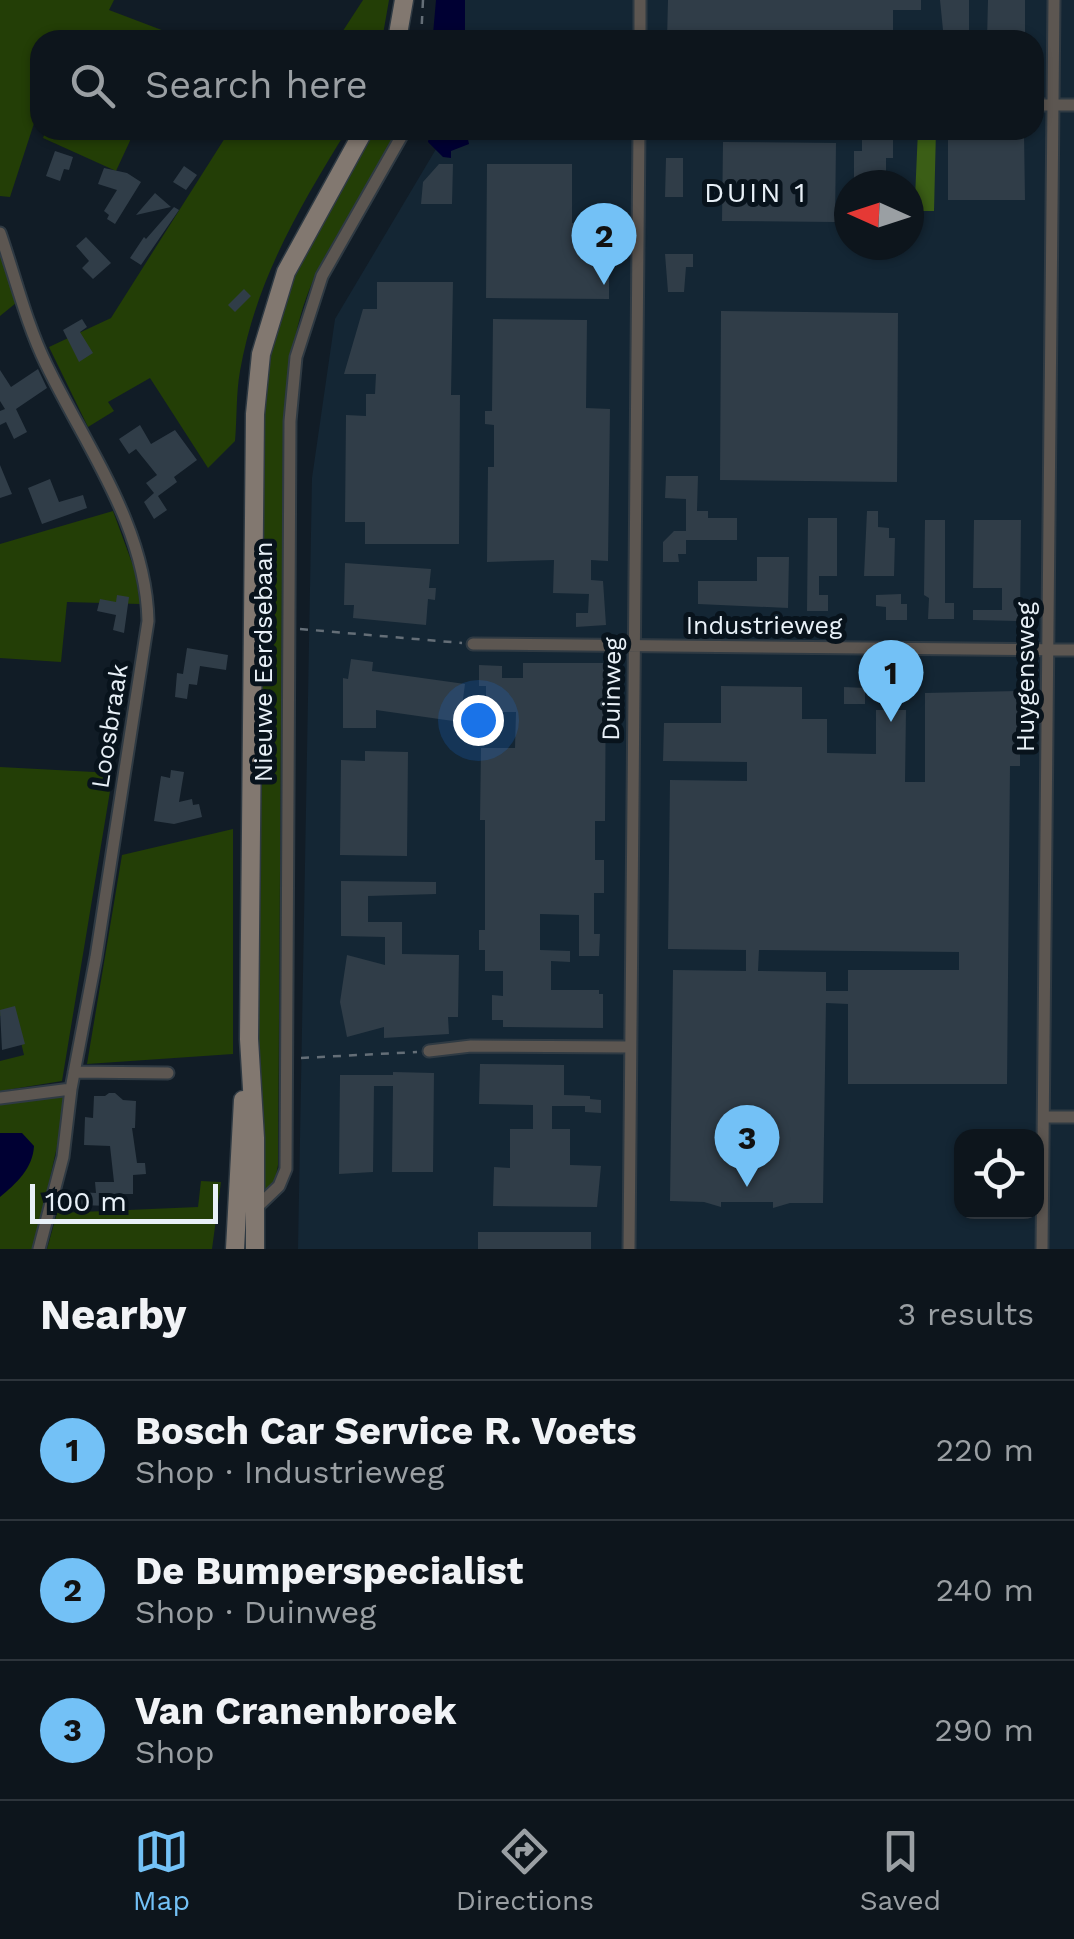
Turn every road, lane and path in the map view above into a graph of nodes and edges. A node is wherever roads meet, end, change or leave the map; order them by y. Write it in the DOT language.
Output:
graph roads {
  1 [pos="404,0"];
  2 [pos="423,0"];
  3 [pos="640,0"];
  4 [pos="1054,0"];
  5 [pos="401,30"];
  6 [pos="422,30"];
  7 [pos="640,30"];
  8 [pos="1044,105"];
  9 [pos="1053,105"];
  10 [pos="1074,105"];
  11 [pos="359,140"];
  12 [pos="399,140"];
  13 [pos="639,140"];
  14 [pos="0,233"];
  15 [pos="288,628"];
  16 [pos="473,644"];
  17 [pos="634,647"];
  18 [pos="1048,650"];
  19 [pos="1074,650"];
  20 [pos="249,1039"];
  21 [pos="630,1047"];
  22 [pos="429,1051"];
  23 [pos="284,1059"];
  24 [pos="74,1072"];
  25 [pos="168,1073"];
  26 [pos="70,1089"];
  27 [pos="0,1098"];
  28 [pos="1044,1116"];
  29 [pos="1074,1117"];
  30 [pos="255,1208"];
  31 [pos="40,1249"];
  32 [pos="235,1249"];
  33 [pos="255,1249"];
  34 [pos="629,1249"];
  35 [pos="1042,1249"];
  1 -- 5 [label="main road"];
  2 -- 6 [label="path"];
  3 -- 7 [label="street"];
  4 -- 9 [label="street, Huygensweg"];
  8 -- 9 [label="street"];
  9 -- 10 [label="street"];
  9 -- 18 [label="street, Huygensweg"];
  11 -- 20 [label="main road, Nieuwe Eerdsebaan"];
  12 -- 15 [label="street, Nieuwe Eerdsebaan"];
  13 -- 17 [label="street, Duinweg"];
  14 -- 24 [label="street, Loosbraak"];
  15 -- 16 [label="path"];
  15 -- 23 [label="street, Nieuwe Eerdsebaan"];
  16 -- 17 [label="street, Industrieweg"];
  17 -- 18 [label="street, Industrieweg"];
  17 -- 21 [label="street, Duinweg"];
  18 -- 19 [label="street, Industrieweg"];
  18 -- 28 [label="street, Huygensweg"];
  20 -- 30 [label="main road, Nieuwe Eerdsebaan"];
  20 -- 32 [label="main road, Nieuwe Eerdsebaan"];
  21 -- 22 [label="street"];
  21 -- 34 [label="street, Duinweg"];
  22 -- 23 [label="path"];
  23 -- 30 [label="street, Nieuwe Eerdsebaan"];
  24 -- 25 [label="street"];
  24 -- 26 [label="street, Loosbraak"];
  26 -- 27 [label="street"];
  26 -- 31 [label="street, Loosbraak"];
  28 -- 29 [label="street"];
  28 -- 35 [label="street, Huygensweg"];
  30 -- 33 [label="main road, Nieuwe Eerdsebaan"];
}
